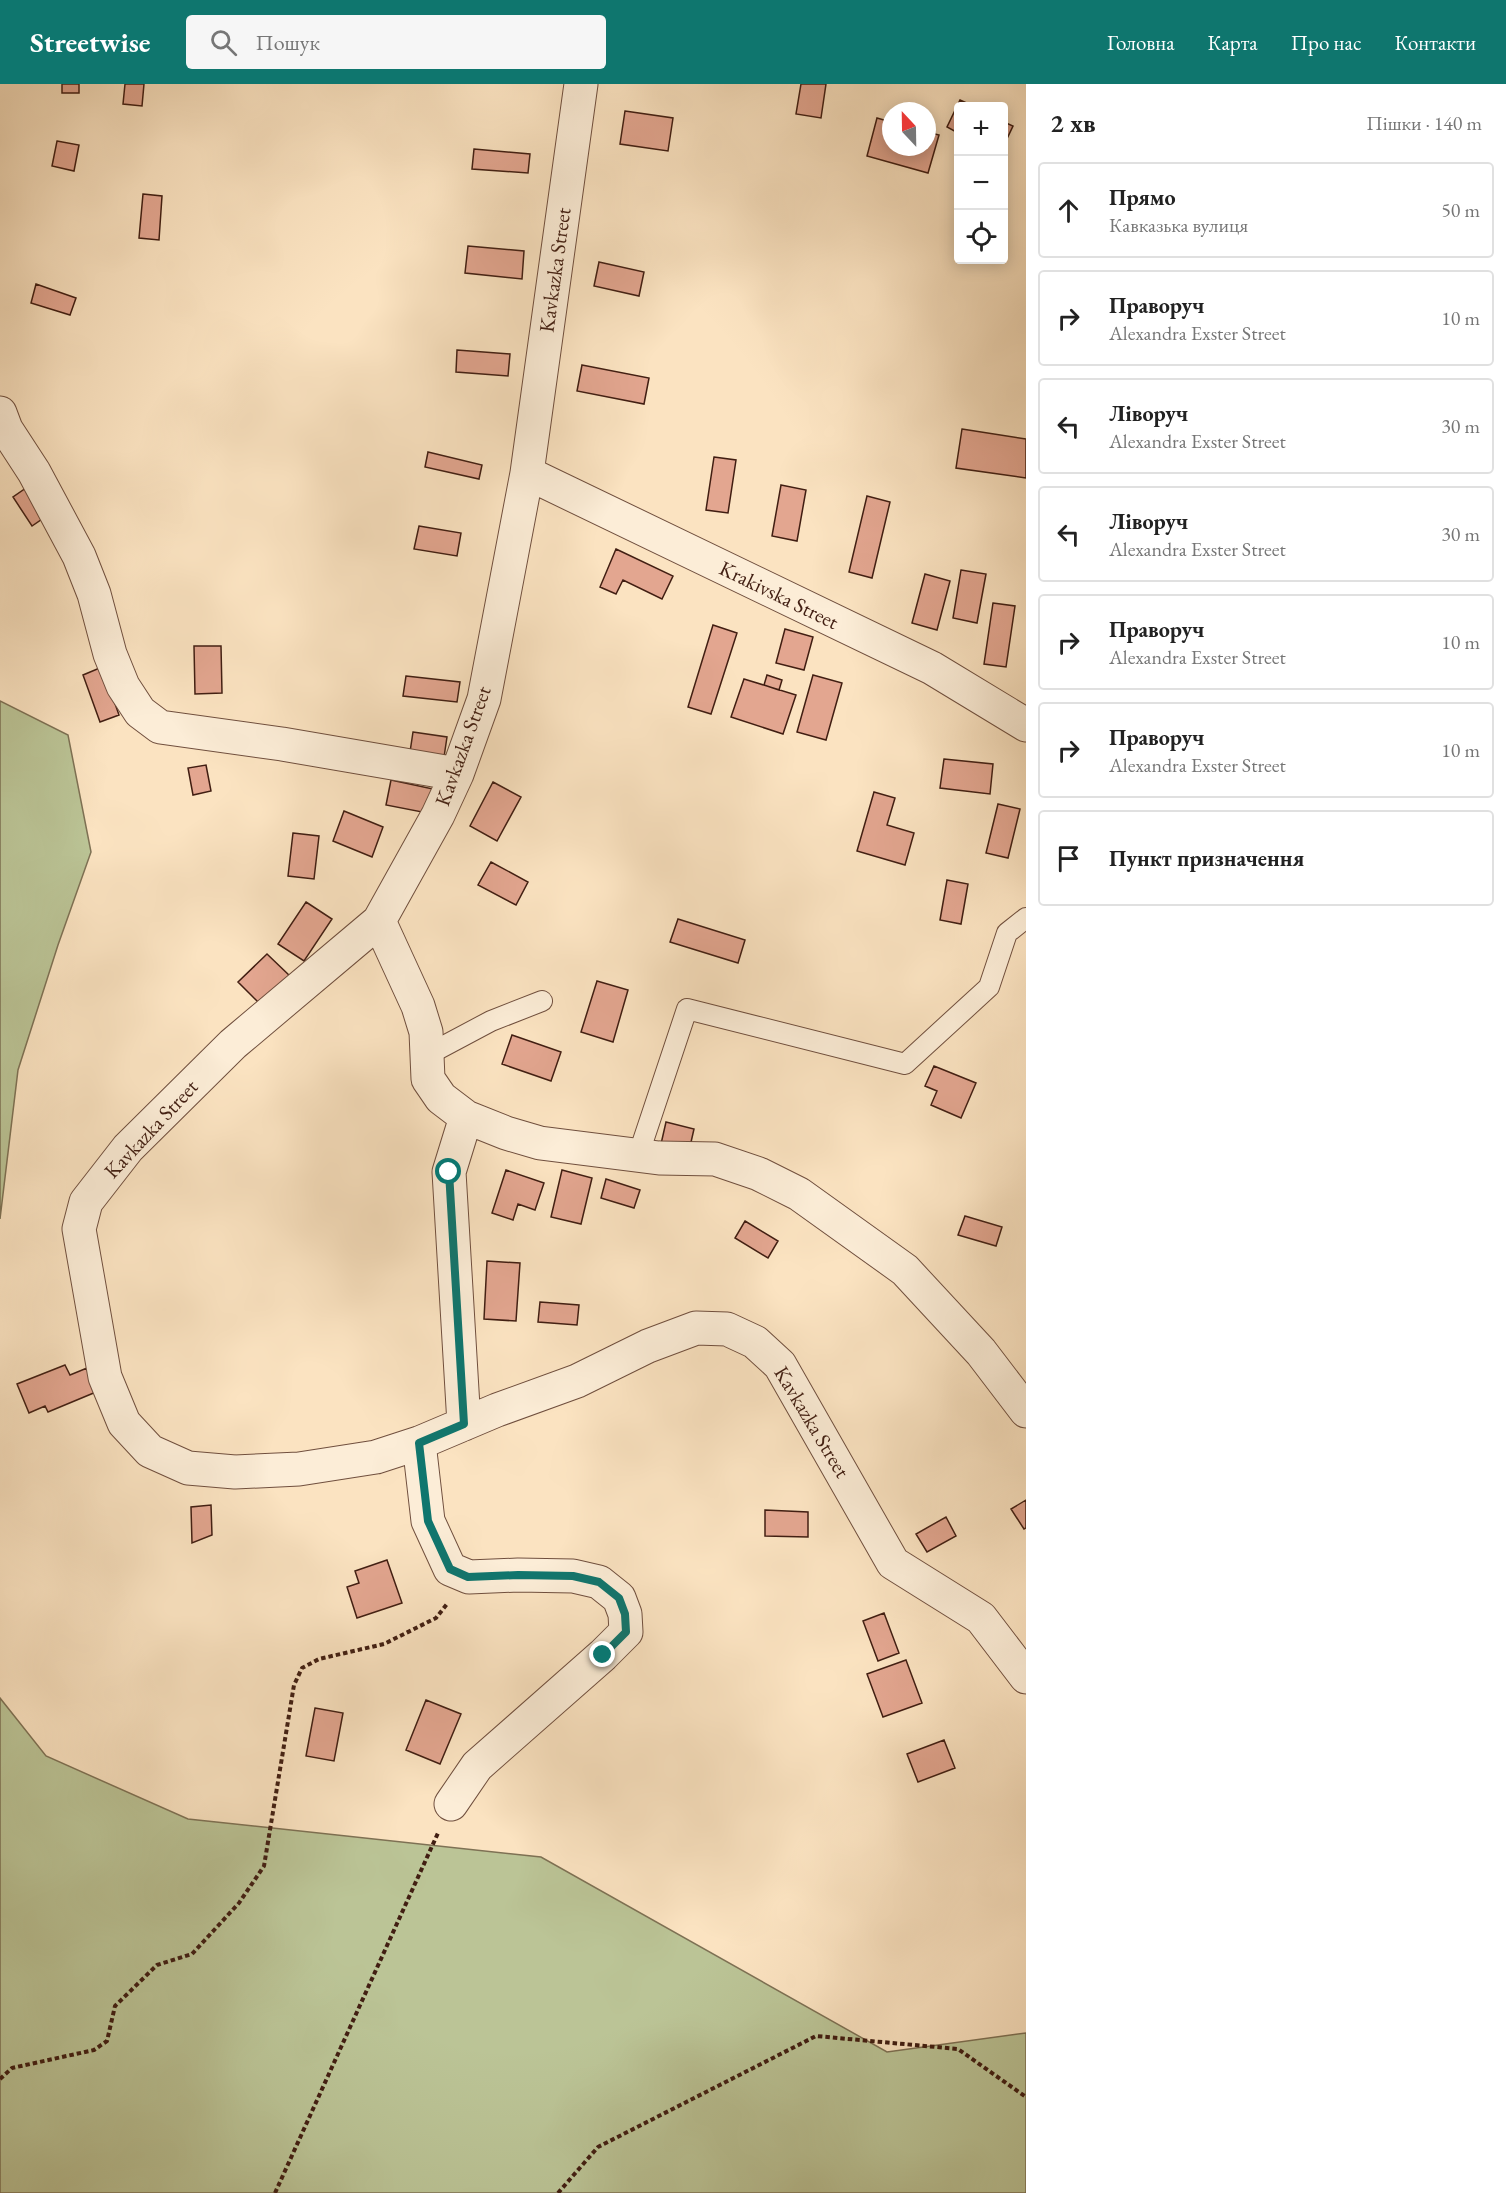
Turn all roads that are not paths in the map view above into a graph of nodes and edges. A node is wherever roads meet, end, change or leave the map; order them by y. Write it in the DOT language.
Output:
graph roads {
  1 [pos="581,84"];
  2 [pos="0,413"];
  3 [pos="527,473"];
  4 [pos="1026,725"];
  5 [pos="457,774"];
  6 [pos="1026,918"];
  7 [pos="379,921"];
  8 [pos="542,1001"];
  9 [pos="429,1054"];
  10 [pos="466,1117"];
  11 [pos="638,1156"];
  12 [pos="1026,1411"];
  13 [pos="464,1424"];
  14 [pos="419,1443"];
  15 [pos="1026,1677"];
  16 [pos="451,1804"];
  1 -- 3 [label="street, Kavkazka Street"];
  2 -- 5 [label="street"];
  3 -- 4 [label="street, Krakivska Street"];
  3 -- 5 [label="street, Kavkazka Street"];
  5 -- 7 [label="street, Kavkazka Street"];
  6 -- 11 [label="lane"];
  7 -- 9 [label="street"];
  7 -- 14 [label="street, Kavkazka Street"];
  8 -- 9 [label="lane"];
  9 -- 10 [label="street"];
  10 -- 11 [label="street"];
  10 -- 13 [label="street"];
  11 -- 12 [label="street"];
  13 -- 14 [label="street, Kavkazka Street"];
  13 -- 15 [label="street, Kavkazka Street"];
  14 -- 16 [label="street"];
}
